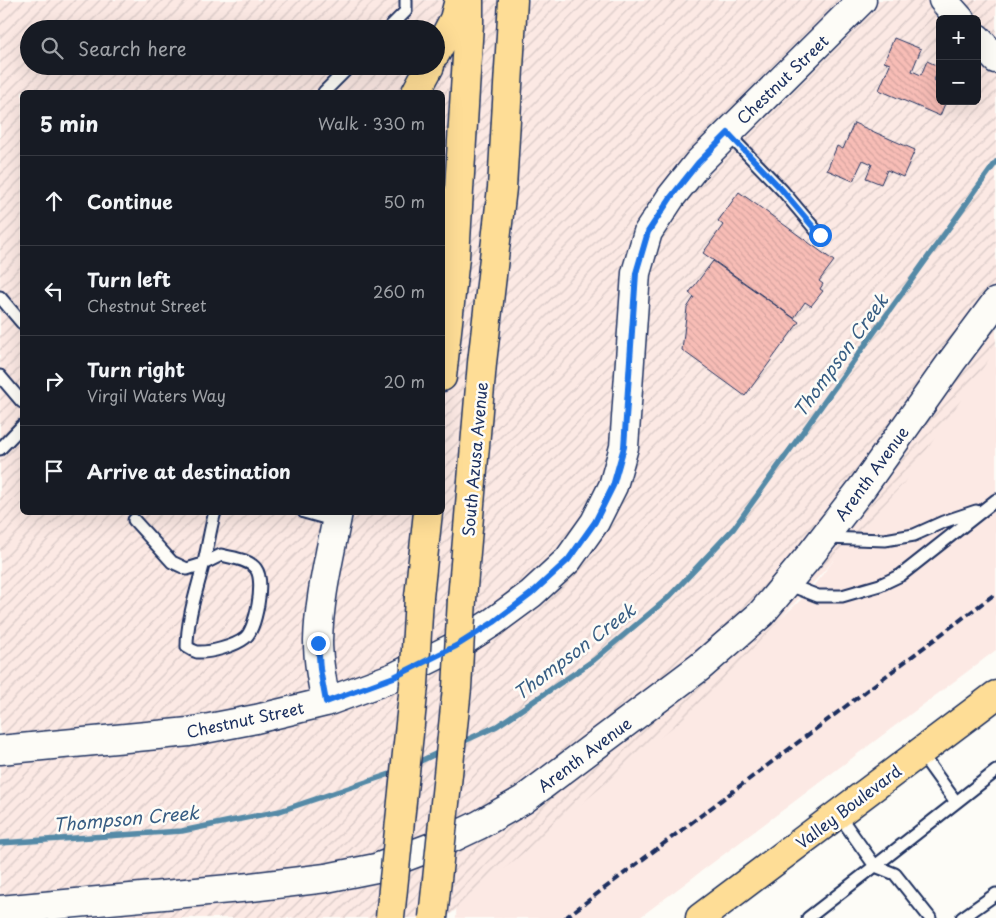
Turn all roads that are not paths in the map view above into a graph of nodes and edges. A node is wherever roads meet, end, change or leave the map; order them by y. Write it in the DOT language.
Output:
graph roads {
  1 [pos="406,0"];
  2 [pos="459,0"];
  3 [pos="469,0"];
  4 [pos="513,0"];
  5 [pos="862,0"];
  6 [pos="943,0"];
  7 [pos="956,15"];
  8 [pos="398,20"];
  9 [pos="445,36"];
  10 [pos="341,75"];
  11 [pos="425,75"];
  12 [pos="326,90"];
  13 [pos="417,90"];
  14 [pos="728,133"];
  15 [pos="820,235"];
  16 [pos="445,239"];
  17 [pos="455,257"];
  18 [pos="0,297"];
  19 [pos="996,302"];
  20 [pos="20,321"];
  21 [pos="445,349"];
  22 [pos="0,376"];
  23 [pos="20,400"];
  24 [pos="20,428"];
  25 [pos="0,449"];
  26 [pos="996,500"];
  27 [pos="985,508"];
  28 [pos="214,515"];
  29 [pos="324,515"];
  30 [pos="428,515"];
  31 [pos="337,517"];
  32 [pos="134,520"];
  33 [pos="824,538"];
  34 [pos="203,564"];
  35 [pos="787,584"];
  36 [pos="996,695"];
  37 [pos="326,702"];
  38 [pos="0,750"];
  39 [pos="920,752"];
  40 [pos="996,771"];
  41 [pos="956,802"];
  42 [pos="838,814"];
  43 [pos="875,866"];
  44 [pos="996,894"];
  45 [pos="0,910"];
  46 [pos="390,918"];
  47 [pos="433,918"];
  48 [pos="700,918"];
  49 [pos="808,918"];
  50 [pos="930,918"];
  51 [pos="962,918"];
  1 -- 8 [label="lane"];
  2 -- 9 [label="main road"];
  3 -- 17 [label="main road"];
  4 -- 47 [label="main road, South Azusa Avenue, bridge"];
  5 -- 14 [label="street, Chestnut Street"];
  6 -- 7 [label="street"];
  10 -- 12 [label="lane"];
  11 -- 13 [label="main road"];
  14 -- 15 [label="lane"];
  14 -- 37 [label="street, Chestnut Street"];
  16 -- 17 [label="main road"];
  17 -- 21 [label="main road"];
  18 -- 20 [label="lane"];
  19 -- 33 [label="street, Arenth Avenue"];
  22 -- 23 [label="lane"];
  24 -- 25 [label="lane"];
  26 -- 27 [label="lane"];
  27 -- 33 [label="lane"];
  27 -- 35 [label="lane"];
  28 -- 34 [label="lane"];
  29 -- 31 [label="lane"];
  30 -- 46 [label="main road, bridge"];
  31 -- 37 [label="street"];
  32 -- 34 [label="lane"];
  33 -- 35 [label="street, Arenth Avenue"];
  34 -- 34 [label="lane"];
  35 -- 45 [label="street, Arenth Avenue"];
  36 -- 39 [label="main road, Valley Boulevard"];
  37 -- 38 [label="street, Chestnut Street"];
  39 -- 41 [label="lane"];
  39 -- 42 [label="main road, Valley Boulevard"];
  40 -- 41 [label="lane"];
  41 -- 43 [label="lane"];
  42 -- 43 [label="lane"];
  42 -- 48 [label="main road, Valley Boulevard"];
  43 -- 49 [label="lane"];
  43 -- 50 [label="lane"];
  44 -- 51 [label="lane"];
}
